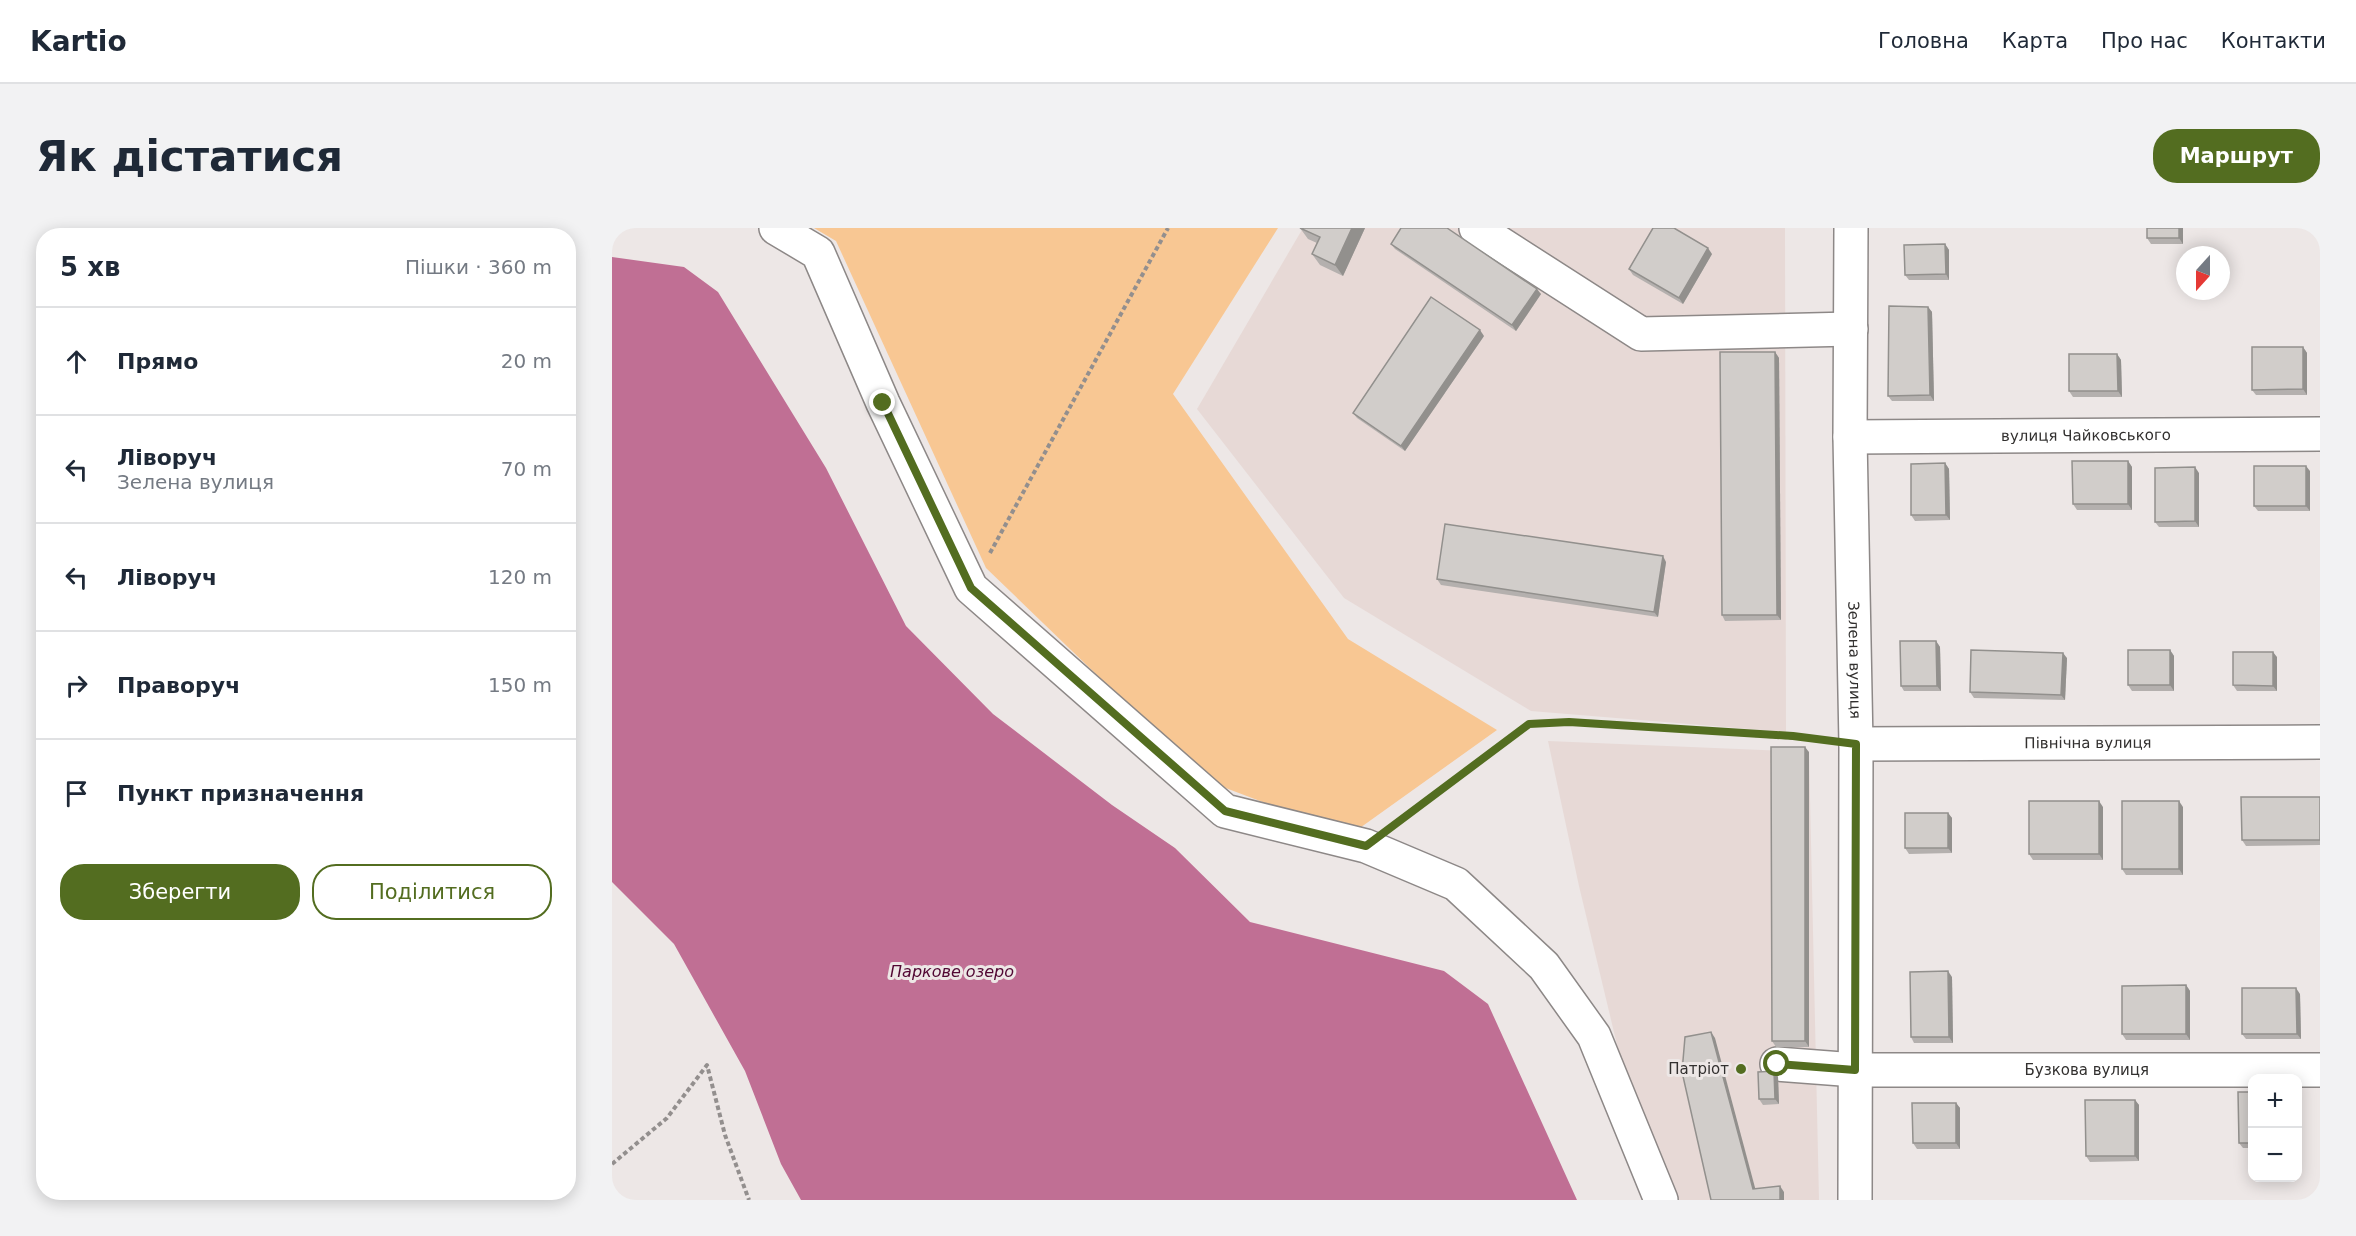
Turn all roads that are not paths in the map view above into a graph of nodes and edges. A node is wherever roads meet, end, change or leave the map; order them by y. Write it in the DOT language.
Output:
graph roads {
  1 [pos="776,228"];
  2 [pos="1476,228"];
  3 [pos="1851,228"];
  4 [pos="1851,328"];
  5 [pos="2320,434"];
  6 [pos="1850,437"];
  7 [pos="2320,742"];
  8 [pos="1856,744"];
  9 [pos="1777,1064"];
  10 [pos="1855,1070"];
  11 [pos="2320,1070"];
  12 [pos="1661,1200"];
  13 [pos="1855,1200"];
  1 -- 12 [label="street"];
  2 -- 4 [label="street"];
  3 -- 4 [label="street, Зелена вулиця"];
  4 -- 6 [label="street, Зелена вулиця"];
  5 -- 6 [label="street, вулиця Чайковського"];
  6 -- 8 [label="street, Зелена вулиця"];
  7 -- 8 [label="street, Північна вулиця"];
  8 -- 10 [label="street, Зелена вулиця"];
  9 -- 10 [label="street, Бузкова вулиця"];
  10 -- 11 [label="street, Бузкова вулиця"];
  10 -- 13 [label="street, Зелена вулиця"];
}
